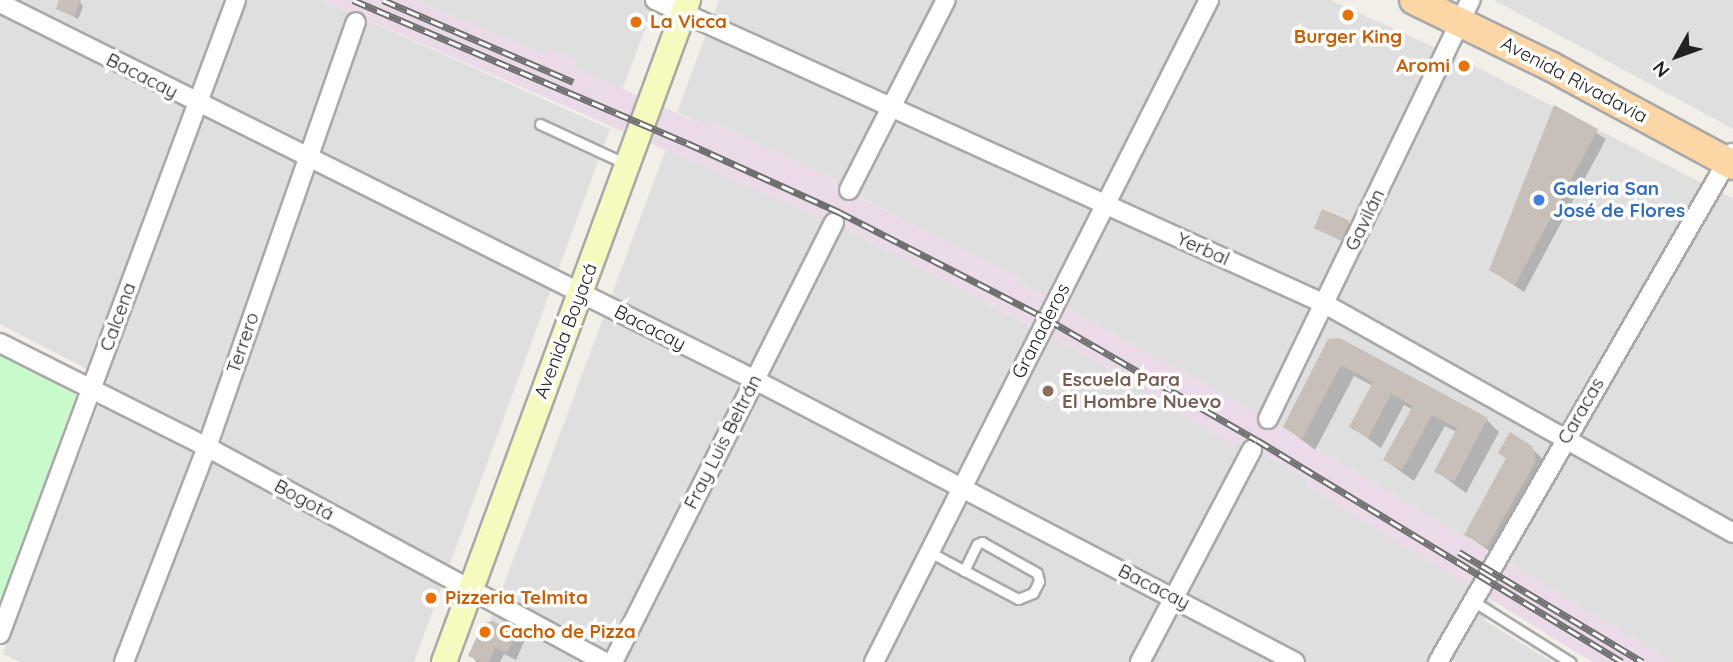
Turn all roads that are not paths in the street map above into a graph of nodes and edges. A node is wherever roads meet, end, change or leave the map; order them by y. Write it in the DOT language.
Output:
graph roads {
  1 [pos="236,0"];
  2 [pos="655,0"];
  3 [pos="946,0"];
  4 [pos="1209,0"];
  5 [pos="1413,0"];
  6 [pos="0,3"];
  7 [pos="685,6"];
  8 [pos="1466,10"];
  9 [pos="356,22"];
  10 [pos="197,104"];
  11 [pos="893,107"];
  12 [pos="540,124"];
  13 [pos="309,158"];
  14 [pos="1731,160"];
  15 [pos="628,165"];
  16 [pos="849,190"];
  17 [pos="1105,206"];
  18 [pos="834,222"];
  19 [pos="581,293"];
  20 [pos="1325,304"];
  21 [pos="0,343"];
  22 [pos="755,380"];
  23 [pos="90,390"];
  24 [pos="1268,419"];
  25 [pos="1565,438"];
  26 [pos="207,447"];
  27 [pos="1252,450"];
  28 [pos="962,489"];
  29 [pos="1733,534"];
  30 [pos="930,552"];
  31 [pos="964,570"];
  32 [pos="469,590"];
  33 [pos="1174,597"];
  34 [pos="1473,601"];
  35 [pos="0,634"];
  36 [pos="124,662"];
  37 [pos="444,662"];
  38 [pos="605,662"];
  39 [pos="612,662"];
  40 [pos="874,662"];
  41 [pos="1140,662"];
  42 [pos="1295,662"];
  43 [pos="1438,662"];
  44 [pos="1570,662"];
  1 -- 10 [label="street, Calcena"];
  2 -- 7 [label="street, Yerbal"];
  3 -- 11 [label="street"];
  4 -- 17 [label="street, Granaderos"];
  5 -- 8 [label="main road, Avenida Rivadavia"];
  6 -- 10 [label="street, Bacacay"];
  7 -- 11 [label="street, Yerbal"];
  7 -- 15 [label="main road, Avenida Boyacá"];
  8 -- 14 [label="main road, Avenida Rivadavia"];
  8 -- 20 [label="street, Gavilán"];
  9 -- 13 [label="street, Terrero"];
  10 -- 13 [label="street, Bacacay"];
  10 -- 23 [label="street, Calcena"];
  11 -- 16 [label="street"];
  11 -- 17 [label="street, Yerbal"];
  12 -- 15 [label="lane"];
  13 -- 19 [label="street, Bacacay"];
  13 -- 26 [label="street, Terrero"];
  14 -- 25 [label="street, Caracas"];
  15 -- 19 [label="main road, Avenida Boyacá"];
  17 -- 20 [label="street, Yerbal"];
  17 -- 28 [label="street, Granaderos"];
  18 -- 22 [label="street, Fray Luis Beltrán"];
  19 -- 22 [label="street, Bacacay"];
  19 -- 32 [label="main road, Avenida Boyacá"];
  20 -- 24 [label="street, Gavilán"];
  20 -- 25 [label="street, Yerbal"];
  21 -- 23 [label="street, Bogotá"];
  22 -- 28 [label="street, Bacacay"];
  22 -- 39 [label="street, Fray Luis Beltrán"];
  23 -- 26 [label="street, Bogotá"];
  23 -- 35 [label="street, Calcena"];
  25 -- 29 [label="street, Yerbal"];
  25 -- 34 [label="street, Caracas"];
  26 -- 32 [label="street, Bogotá"];
  26 -- 36 [label="street, Terrero"];
  27 -- 33 [label="street"];
  28 -- 30 [label="street, Granaderos"];
  28 -- 33 [label="street, Bacacay"];
  30 -- 31 [label="lane"];
  30 -- 40 [label="street, Granaderos"];
  31 -- 31 [label="lane"];
  32 -- 37 [label="main road, Avenida Boyacá"];
  32 -- 38 [label="street, Bogotá"];
  33 -- 41 [label="street"];
  33 -- 42 [label="street, Bacacay"];
  34 -- 43 [label="street, Caracas"];
  34 -- 44 [label="lane"];
}
